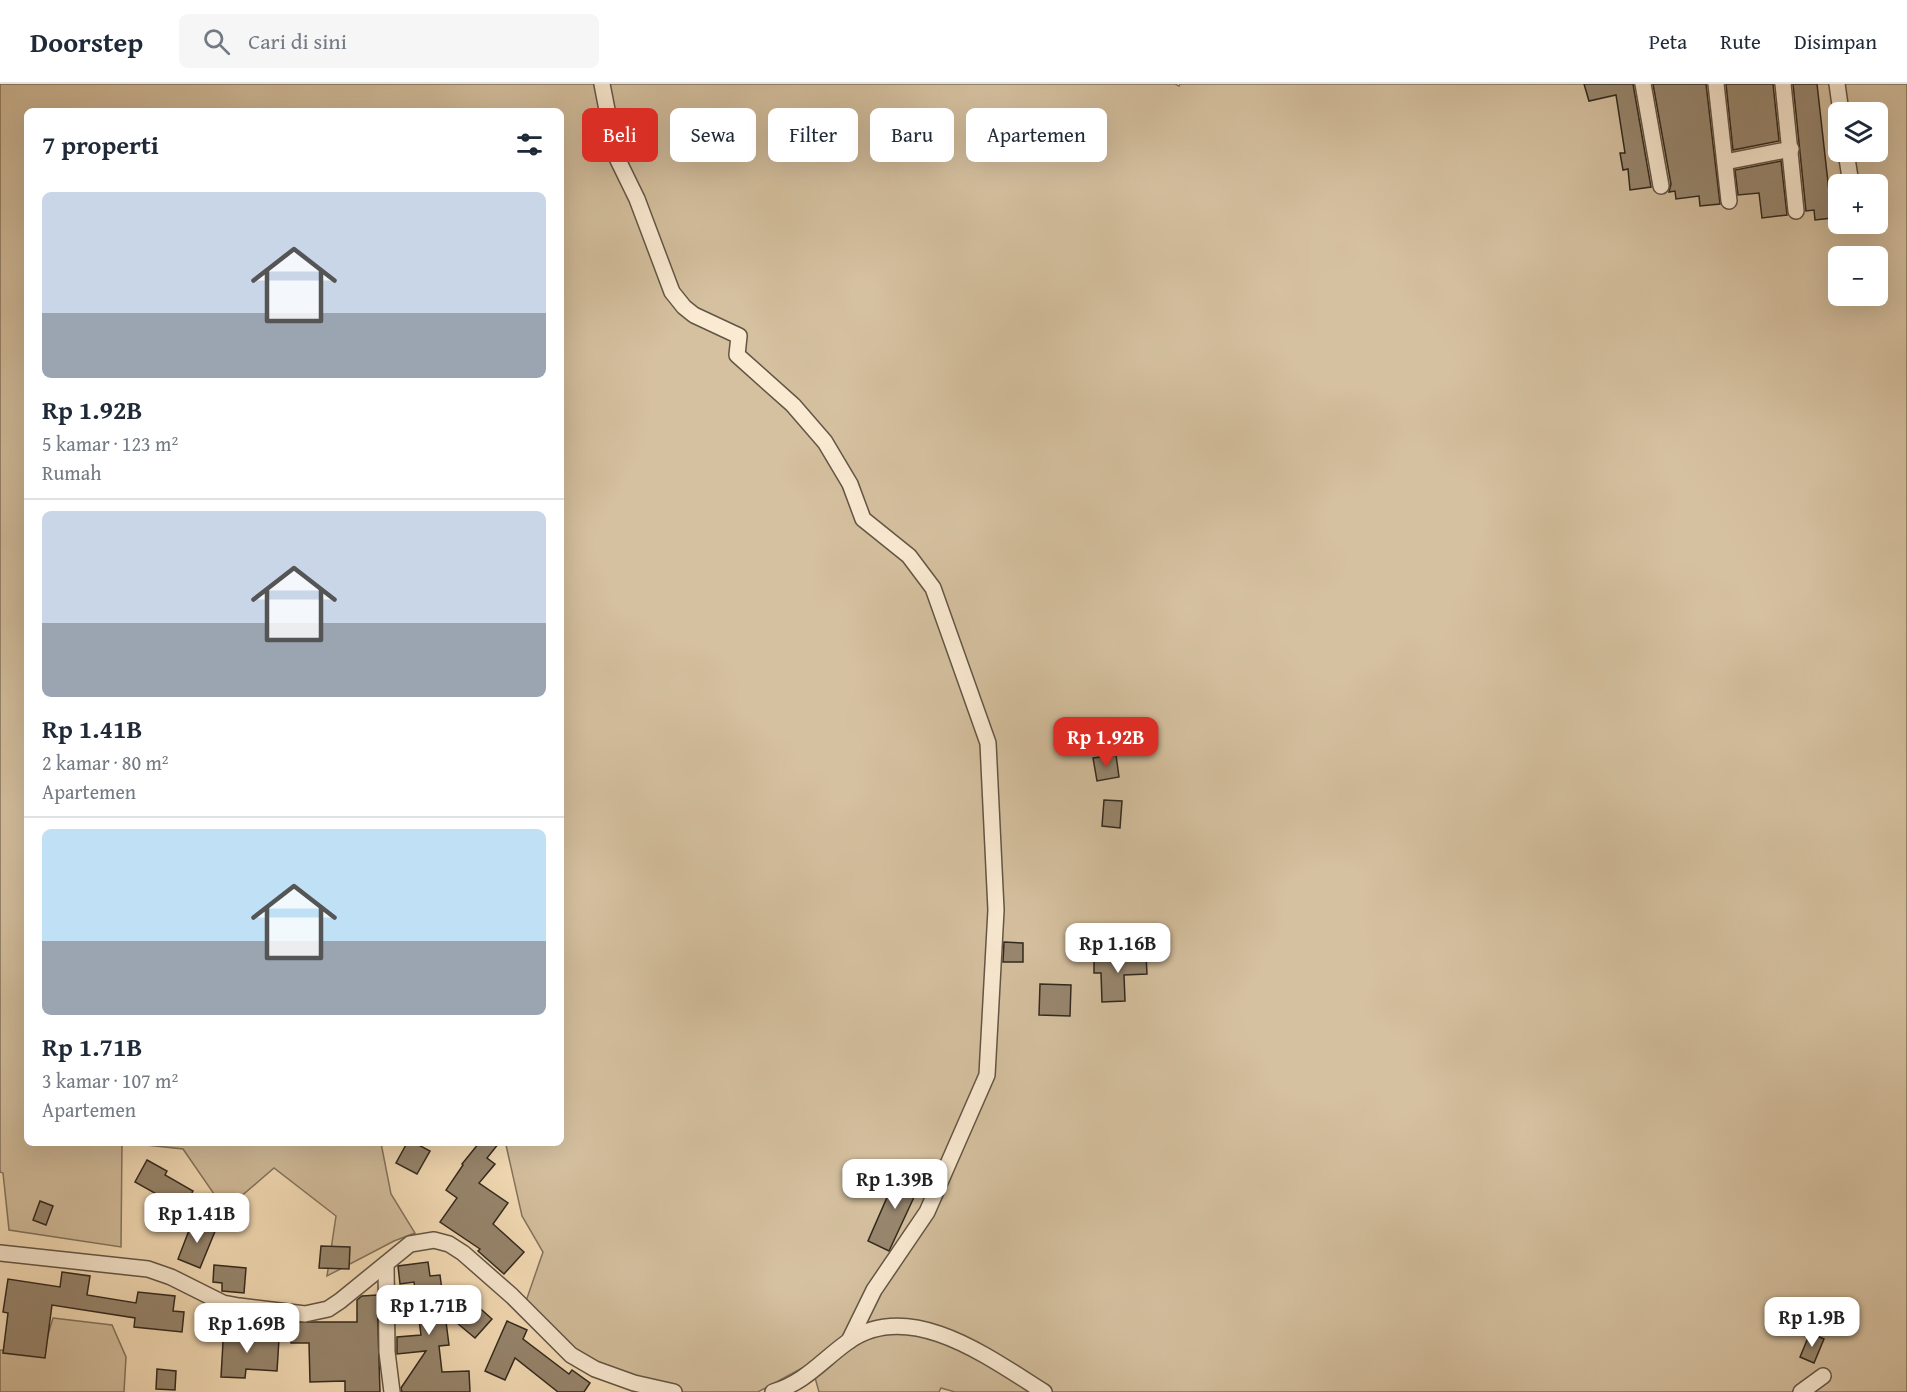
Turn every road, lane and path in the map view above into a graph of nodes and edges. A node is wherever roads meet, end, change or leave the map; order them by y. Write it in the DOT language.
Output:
graph roads {
  1 [pos="602,84"];
  2 [pos="1643,84"];
  3 [pos="1716,84"];
  4 [pos="1783,84"];
  5 [pos="1837,84"];
  6 [pos="1840,102"];
  7 [pos="1791,149"];
  8 [pos="1725,162"];
  9 [pos="1661,186"];
  10 [pos="1729,201"];
  11 [pos="1796,211"];
  12 [pos="0,1253"];
  13 [pos="386,1264"];
  14 [pos="849,1341"];
  15 [pos="1822,1376"];
  16 [pos="392,1392"];
  17 [pos="674,1392"];
  18 [pos="773,1392"];
  19 [pos="1044,1392"];
  20 [pos="1801,1392"];
  1 -- 14 [label="street"];
  2 -- 9 [label="street"];
  3 -- 8 [label="street"];
  4 -- 7 [label="street"];
  5 -- 6 [label="street"];
  7 -- 8 [label="street"];
  7 -- 11 [label="street"];
  8 -- 10 [label="street"];
  12 -- 13 [label="street"];
  13 -- 16 [label="street"];
  13 -- 17 [label="street"];
  14 -- 18 [label="street"];
  14 -- 19 [label="street"];
  15 -- 20 [label="street"];
}
